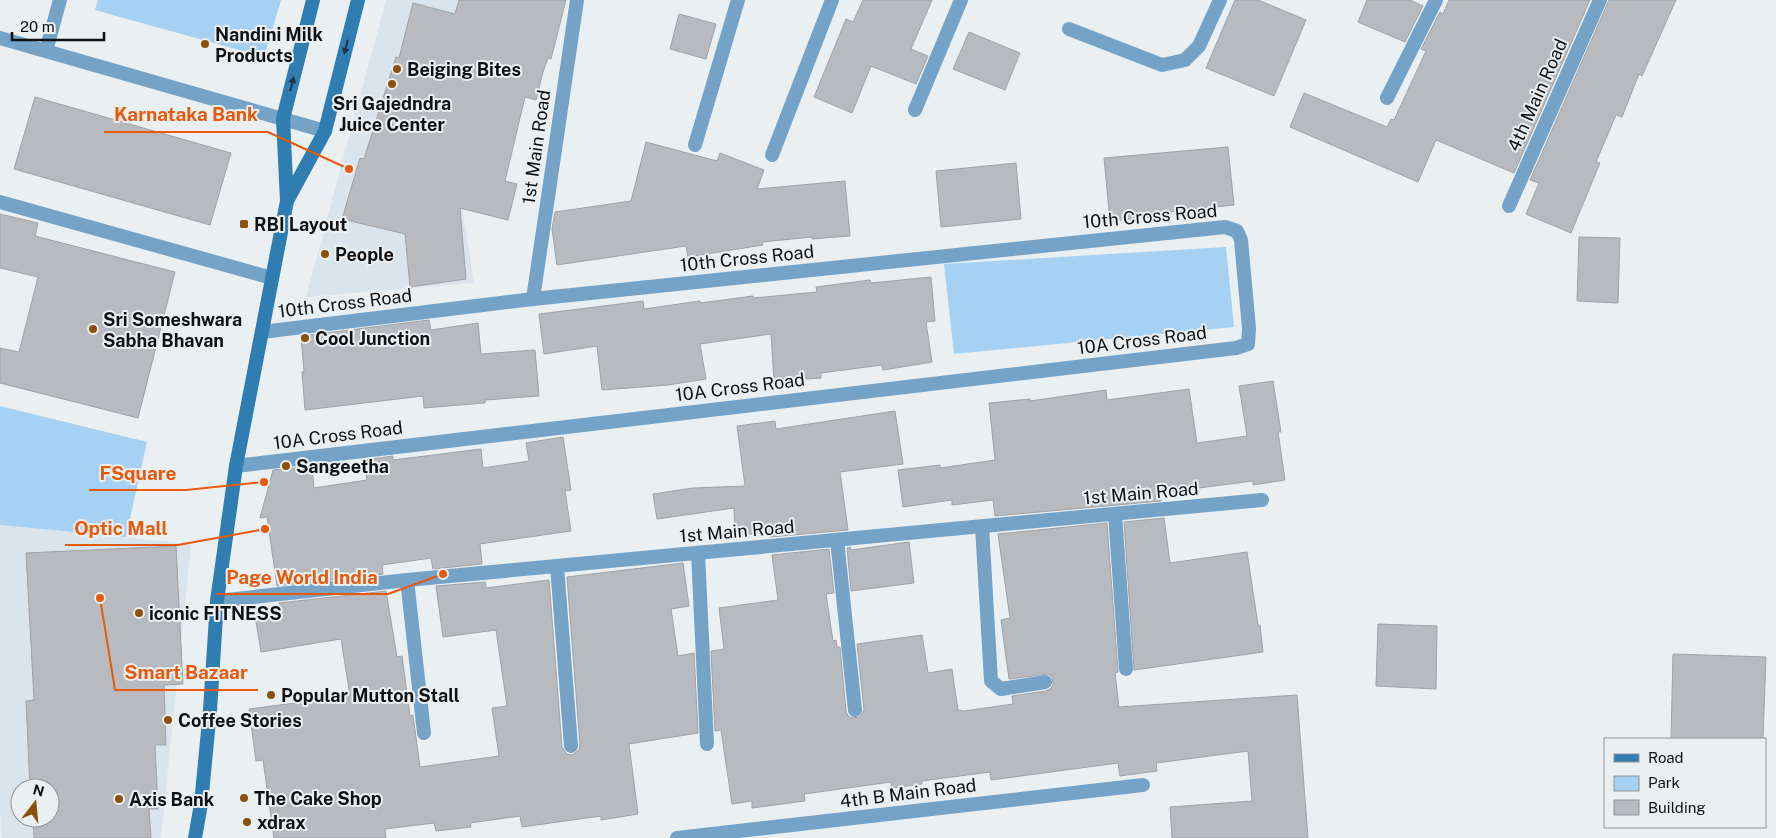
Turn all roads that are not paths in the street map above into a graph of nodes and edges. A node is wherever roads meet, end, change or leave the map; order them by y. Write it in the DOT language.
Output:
graph roads {
  1 [pos="60,0"];
  2 [pos="313,0"];
  3 [pos="358,0"];
  4 [pos="576,0"];
  5 [pos="738,0"];
  6 [pos="832,0"];
  7 [pos="1220,0"];
  8 [pos="1436,0"];
  9 [pos="1600,0"];
  10 [pos="960,2"];
  11 [pos="1069,29"];
  12 [pos="0,38"];
  13 [pos="46,51"];
  14 [pos="1387,98"];
  15 [pos="915,110"];
  16 [pos="283,118"];
  17 [pos="325,131"];
  18 [pos="695,144"];
  19 [pos="772,155"];
  20 [pos="287,201"];
  21 [pos="0,202"];
  22 [pos="1510,206"];
  23 [pos="272,278"];
  24 [pos="533,299"];
  25 [pos="262,332"];
  26 [pos="1248,344"];
  27 [pos="236,466"];
  28 [pos="1262,500"];
  29 [pos="1115,514"];
  30 [pos="982,526"];
  31 [pos="837,540"];
  32 [pos="698,553"];
  33 [pos="557,566"];
  34 [pos="407,580"];
  35 [pos="217,601"];
  36 [pos="1126,669"];
  37 [pos="1045,682"];
  38 [pos="855,710"];
  39 [pos="424,733"];
  40 [pos="707,744"];
  41 [pos="572,746"];
  42 [pos="1143,785"];
  43 [pos="195,838"];
  44 [pos="677,838"];
  1 -- 13 [label="street"];
  16 -- 2 [label="main road, one-way"];
  3 -- 17 [label="main road, one-way"];
  4 -- 24 [label="street, 1st Main Road"];
  5 -- 18 [label="street"];
  6 -- 19 [label="street"];
  7 -- 11 [label="street"];
  8 -- 14 [label="street"];
  9 -- 22 [label="street, 4th Main Road"];
  10 -- 15 [label="street"];
  12 -- 13 [label="street"];
  13 -- 16 [label="street"];
  16 -- 17 [label="street"];
  16 -- 20 [label="main road"];
  17 -- 20 [label="main road"];
  20 -- 23 [label="main road"];
  21 -- 23 [label="street, 10th Cross Road"];
  23 -- 25 [label="main road"];
  24 -- 25 [label="street, 10th Cross Road"];
  24 -- 26 [label="street, 10th Cross Road"];
  25 -- 27 [label="main road"];
  26 -- 27 [label="street, 10A Cross Road"];
  27 -- 35 [label="main road"];
  28 -- 29 [label="street, 1st Main Road"];
  29 -- 30 [label="street, 1st Main Road"];
  29 -- 36 [label="street"];
  30 -- 31 [label="street, 1st Main Road"];
  30 -- 37 [label="street"];
  31 -- 32 [label="street, 1st Main Road"];
  31 -- 38 [label="street"];
  32 -- 33 [label="street, 1st Main Road"];
  32 -- 40 [label="street"];
  33 -- 34 [label="street, 1st Main Road"];
  33 -- 41 [label="street"];
  34 -- 35 [label="street, 1st Main Road"];
  34 -- 39 [label="street"];
  35 -- 43 [label="main road"];
  42 -- 44 [label="street, 4th B Main Road"];
}
